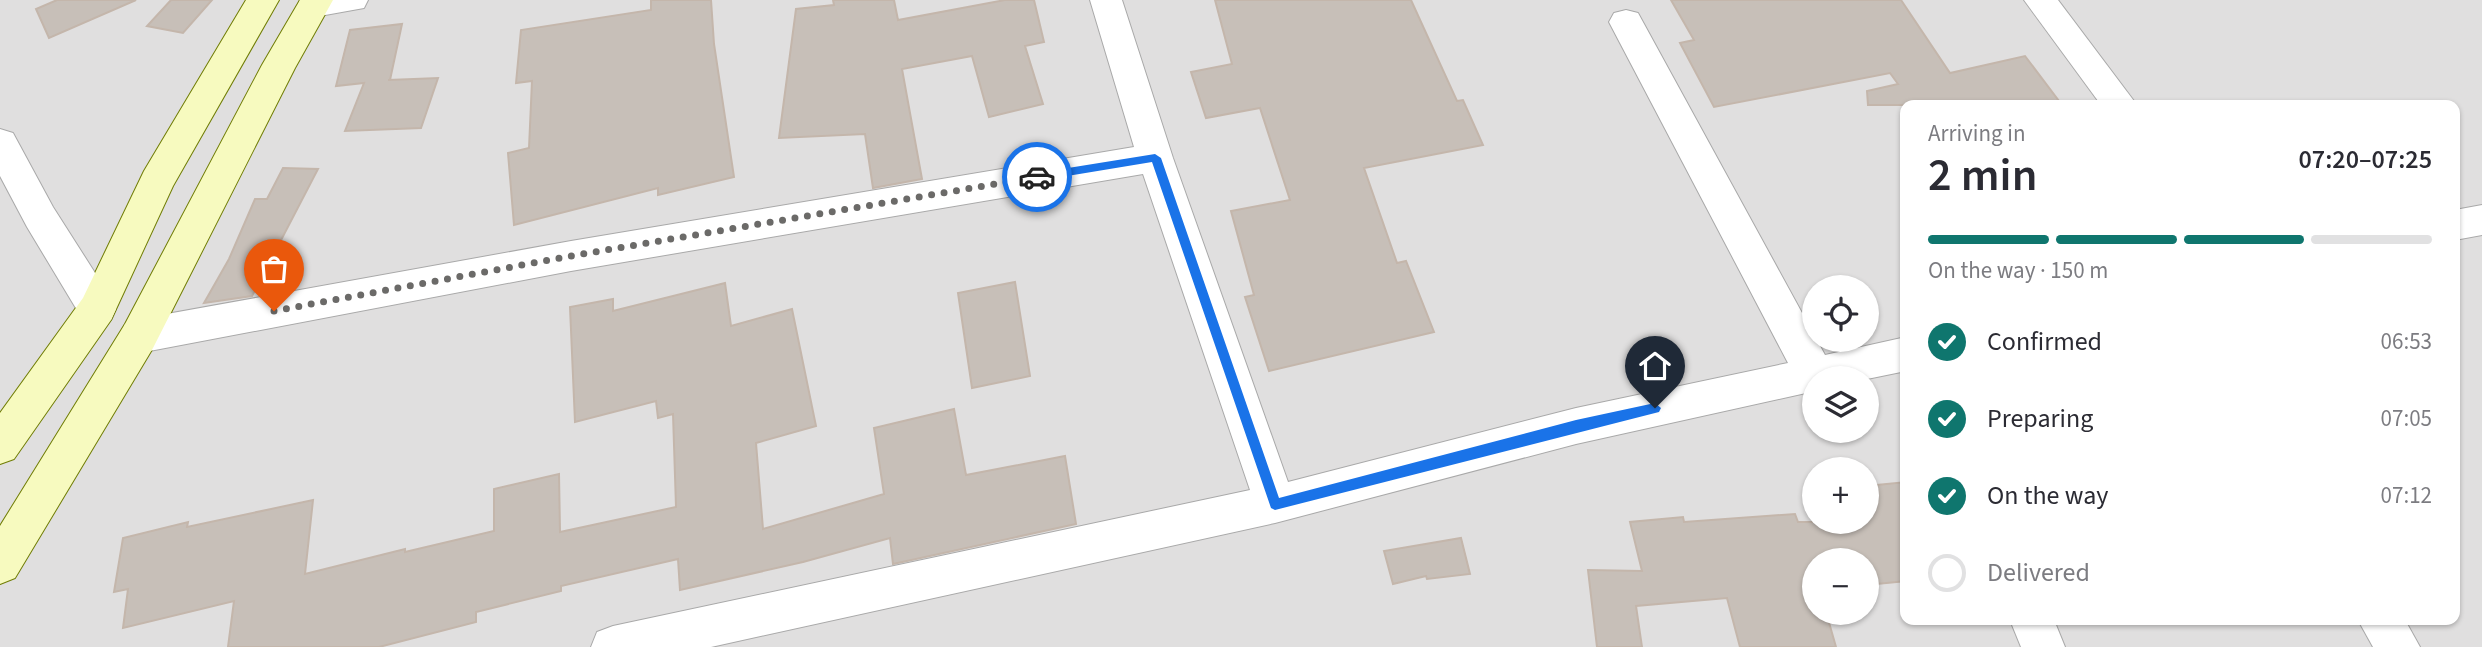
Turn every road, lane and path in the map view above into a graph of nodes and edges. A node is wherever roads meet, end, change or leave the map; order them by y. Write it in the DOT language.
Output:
graph roads {
  1 [pos="263,0"];
  2 [pos="352,0"];
  3 [pos="1106,0"];
  4 [pos="2040,0"];
  5 [pos="315,3"];
  6 [pos="1626,22"];
  7 [pos="2116,100"];
  8 [pos="0,143"];
  9 [pos="1155,158"];
  10 [pos="2482,220"];
  11 [pos="2460,224"];
  12 [pos="97,309"];
  13 [pos="139,336"];
  14 [pos="1900,355"];
  15 [pos="1810,366"];
  16 [pos="1848,366"];
  17 [pos="1802,376"];
  18 [pos="0,446"];
  19 [pos="1275,504"];
  20 [pos="0,564"];
  21 [pos="2034,625"];
  22 [pos="2383,625"];
  23 [pos="612,647"];
  24 [pos="2043,647"];
  25 [pos="2398,647"];
  1 -- 12 [label="main road"];
  2 -- 5 [label="street"];
  3 -- 9 [label="street"];
  4 -- 7 [label="street"];
  5 -- 13 [label="main road"];
  6 -- 15 [label="street"];
  8 -- 12 [label="street"];
  9 -- 13 [label="street"];
  9 -- 19 [label="street"];
  10 -- 11 [label="street"];
  12 -- 18 [label="main road"];
  13 -- 20 [label="main road"];
  14 -- 16 [label="street"];
  17 -- 19 [label="street"];
  19 -- 23 [label="street"];
  21 -- 24 [label="street"];
  22 -- 25 [label="street"];
}
